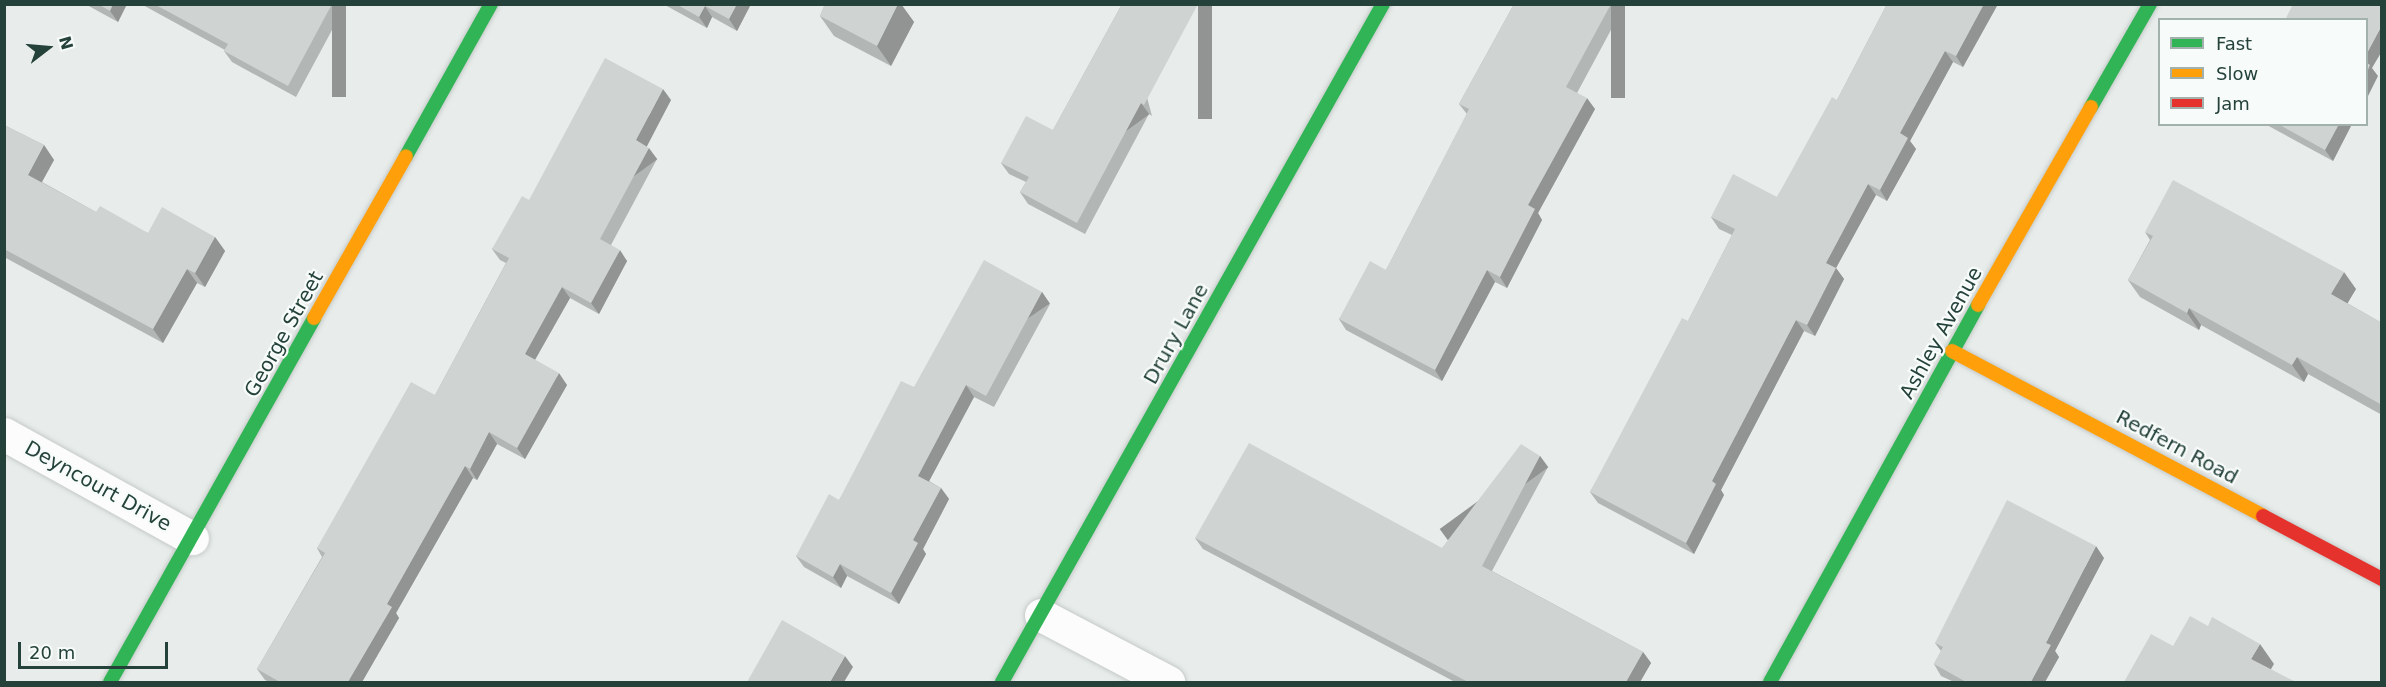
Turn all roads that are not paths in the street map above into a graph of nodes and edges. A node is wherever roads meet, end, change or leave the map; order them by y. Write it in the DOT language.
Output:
graph roads {
  1 [pos="491,4"];
  2 [pos="1383,4"];
  3 [pos="2150,4"];
  4 [pos="1952,351"];
  5 [pos="4,434"];
  6 [pos="192,538"];
  7 [pos="2382,579"];
  8 [pos="1041,615"];
  9 [pos="110,682"];
  10 [pos="1002,682"];
  11 [pos="1168,682"];
  12 [pos="1770,682"];
  1 -- 6 [label="street, George Street"];
  2 -- 8 [label="street, Drury Lane"];
  3 -- 4 [label="street, Ashley Avenue"];
  4 -- 7 [label="street, Redfern Road"];
  4 -- 12 [label="street, Ashley Avenue"];
  5 -- 6 [label="street, Deyncourt Drive"];
  6 -- 9 [label="street, George Street"];
  8 -- 10 [label="street, Drury Lane"];
  8 -- 11 [label="street"];
}
